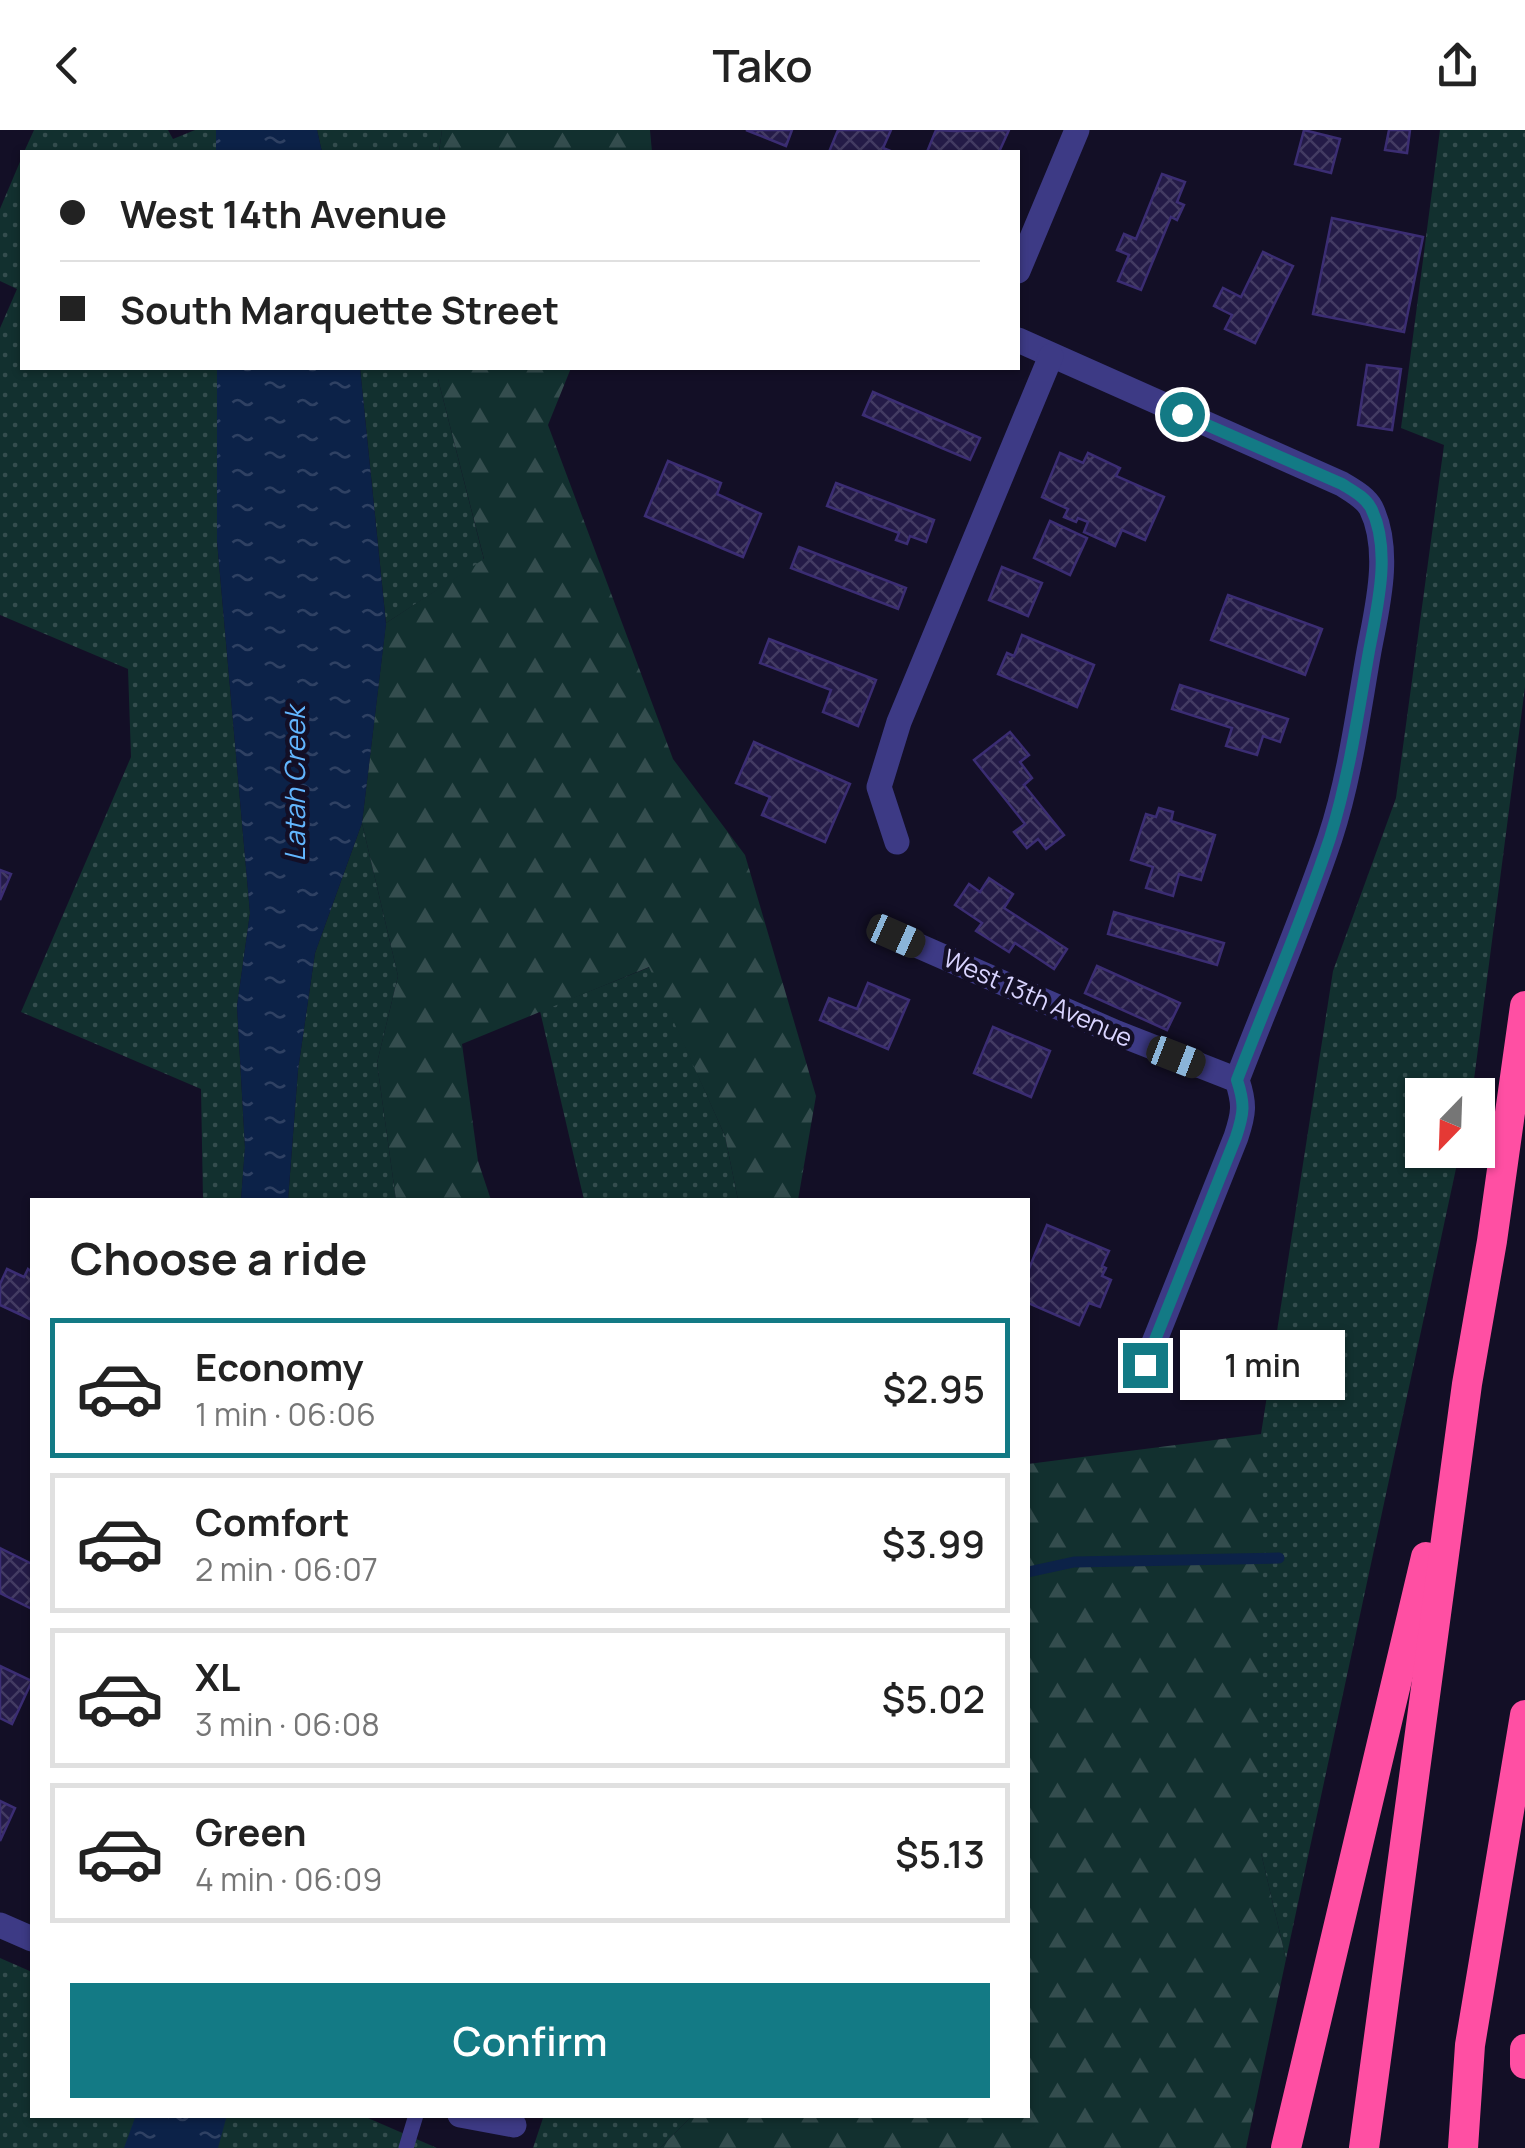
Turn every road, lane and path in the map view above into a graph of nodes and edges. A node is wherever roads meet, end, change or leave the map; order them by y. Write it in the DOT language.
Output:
graph roads {
  1 [pos="1077,130"];
  2 [pos="1020,266"];
  3 [pos="1020,341"];
  4 [pos="1051,356"];
  5 [pos="897,842"];
  6 [pos="896,936"];
  7 [pos="1525,1006"];
  8 [pos="1237,1080"];
  9 [pos="1145,1365"];
  10 [pos="1467,1384"];
  11 [pos="1525,1716"];
  12 [pos="1525,2050"];
  13 [pos="1525,2064"];
  14 [pos="415,2118"];
  15 [pos="476,2118"];
  16 [pos="514,2125"];
  17 [pos="406,2148"];
  18 [pos="1286,2148"];
  19 [pos="1364,2148"];
  20 [pos="1463,2148"];
  1 -- 2 [label="street"];
  3 -- 4 [label="street"];
  4 -- 5 [label="street"];
  4 -- 8 [label="street"];
  6 -- 8 [label="street, West 13th Avenue"];
  7 -- 10 [label="highway"];
  8 -- 9 [label="street"];
  10 -- 18 [label="highway"];
  10 -- 19 [label="highway"];
  11 -- 20 [label="highway"];
  12 -- 13 [label="highway"];
  14 -- 17 [label="lane"];
  15 -- 16 [label="street"];
}
